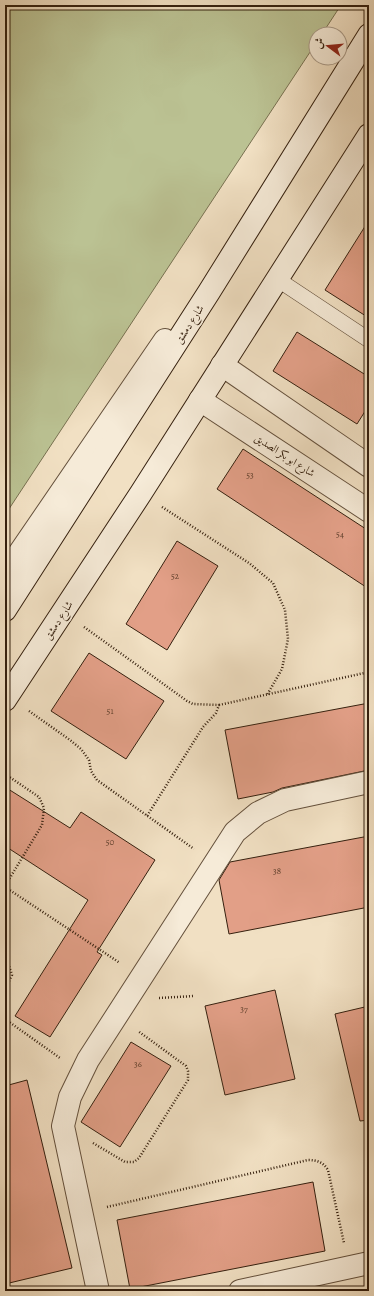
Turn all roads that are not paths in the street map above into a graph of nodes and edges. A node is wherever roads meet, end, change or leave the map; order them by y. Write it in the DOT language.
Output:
graph roads {
  1 [pos="369,35"];
  2 [pos="369,135"];
  3 [pos="277,279"];
  4 [pos="209,292"];
  5 [pos="369,340"];
  6 [pos="222,365"];
  7 [pos="200,400"];
  8 [pos="369,466"];
  9 [pos="369,511"];
  10 [pos="5,574"];
  11 [pos="5,610"];
  12 [pos="6,698"];
  13 [pos="369,782"];
  14 [pos="360,1265"];
  15 [pos="98,1291"];
  16 [pos="240,1291"];
  1 -- 4 [label="street, شارع دمشق"];
  2 -- 3 [label="street, شارع دمشق"];
  3 -- 5 [label="lane"];
  3 -- 6 [label="street, شارع دمشق"];
  4 -- 10 [label="street"];
  4 -- 11 [label="street, شارع دمشق"];
  6 -- 7 [label="street, شارع دمشق"];
  6 -- 8 [label="street"];
  7 -- 9 [label="street, شارع ابو بكر الصديق"];
  7 -- 12 [label="street, شارع دمشق"];
  13 -- 15 [label="street"];
  14 -- 16 [label="street"];
}
